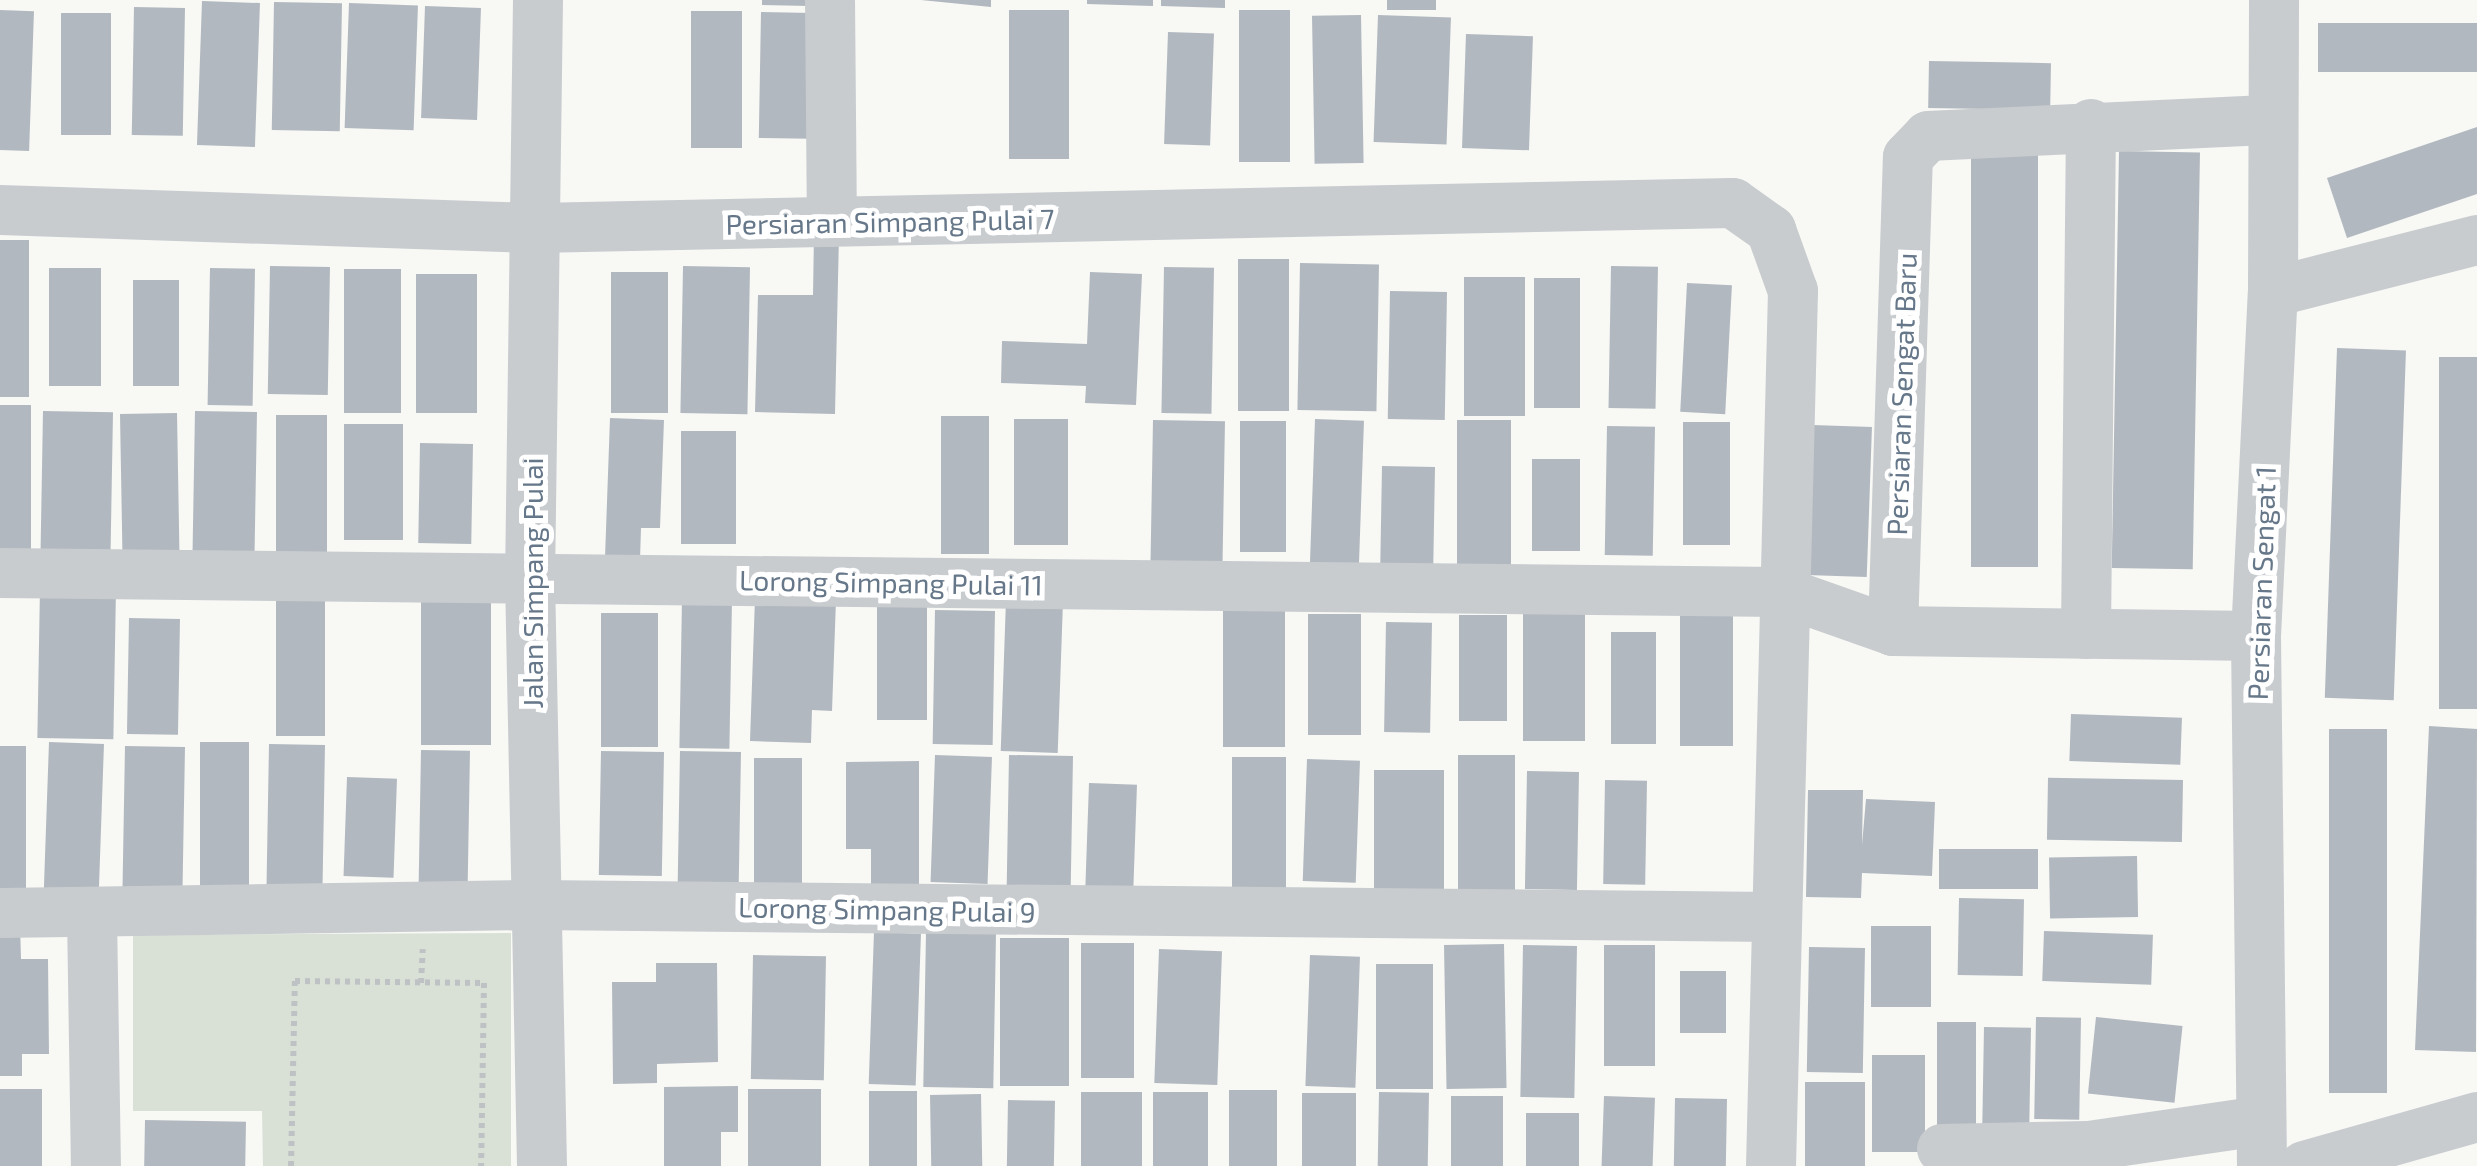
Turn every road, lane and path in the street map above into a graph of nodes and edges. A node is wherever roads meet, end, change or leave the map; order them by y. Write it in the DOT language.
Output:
graph roads {
  1 [pos="538,0"];
  2 [pos="830,0"];
  3 [pos="2274,0"];
  4 [pos="2272,120"];
  5 [pos="2091,124"];
  6 [pos="0,210"];
  7 [pos="832,222"];
  8 [pos="535,228"];
  9 [pos="2477,240"];
  10 [pos="2274,292"];
  11 [pos="0,573"];
  12 [pos="530,578"];
  13 [pos="1783,592"];
  14 [pos="1893,631"];
  15 [pos="2086,634"];
  16 [pos="2256,636"];
  17 [pos="535,906"];
  18 [pos="0,913"];
  19 [pos="92,914"];
  20 [pos="1774,917"];
  21 [pos="2477,1116"];
  22 [pos="2261,1144"];
  23 [pos="1942,1149"];
  24 [pos="96,1166"];
  25 [pos="291,1166"];
  26 [pos="481,1166"];
  27 [pos="542,1166"];
  28 [pos="1771,1166"];
  29 [pos="2304,1166"];
  1 -- 8 [label="street, Jalan Simpang Pulai"];
  2 -- 7 [label="street"];
  3 -- 4 [label="street, Persiaran Sengat 1"];
  4 -- 5 [label="street"];
  4 -- 10 [label="street, Persiaran Sengat 1"];
  5 -- 14 [label="street, Persiaran Sengat Baru"];
  5 -- 15 [label="street"];
  6 -- 8 [label="street, Persiaran Simpang Pulai 7"];
  7 -- 8 [label="street, Persiaran Simpang Pulai 7"];
  7 -- 13 [label="street, Persiaran Simpang Pulai 7"];
  8 -- 12 [label="street, Jalan Simpang Pulai"];
  9 -- 10 [label="street"];
  10 -- 16 [label="street, Persiaran Sengat 1"];
  11 -- 12 [label="street, Lorong Simpang Pulai 11"];
  12 -- 13 [label="street, Lorong Simpang Pulai 11"];
  12 -- 17 [label="street, Jalan Simpang Pulai"];
  13 -- 14 [label="street, Lorong Simpang Pulai 11"];
  13 -- 20 [label="street"];
  14 -- 15 [label="street, Lorong Simpang Pulai 11"];
  15 -- 16 [label="street, Lorong Simpang Pulai 11"];
  16 -- 22 [label="street, Persiaran Sengat 1"];
  17 -- 19 [label="street, Lorong Simpang Pulai 9"];
  17 -- 20 [label="street, Lorong Simpang Pulai 9"];
  17 -- 27 [label="street, Jalan Simpang Pulai"];
  18 -- 19 [label="street, Lorong Simpang Pulai 9"];
  19 -- 24 [label="street"];
  20 -- 28 [label="street"];
  21 -- 29 [label="street"];
  22 -- 23 [label="street"];
  25 -- 26 [label="path"];
}
